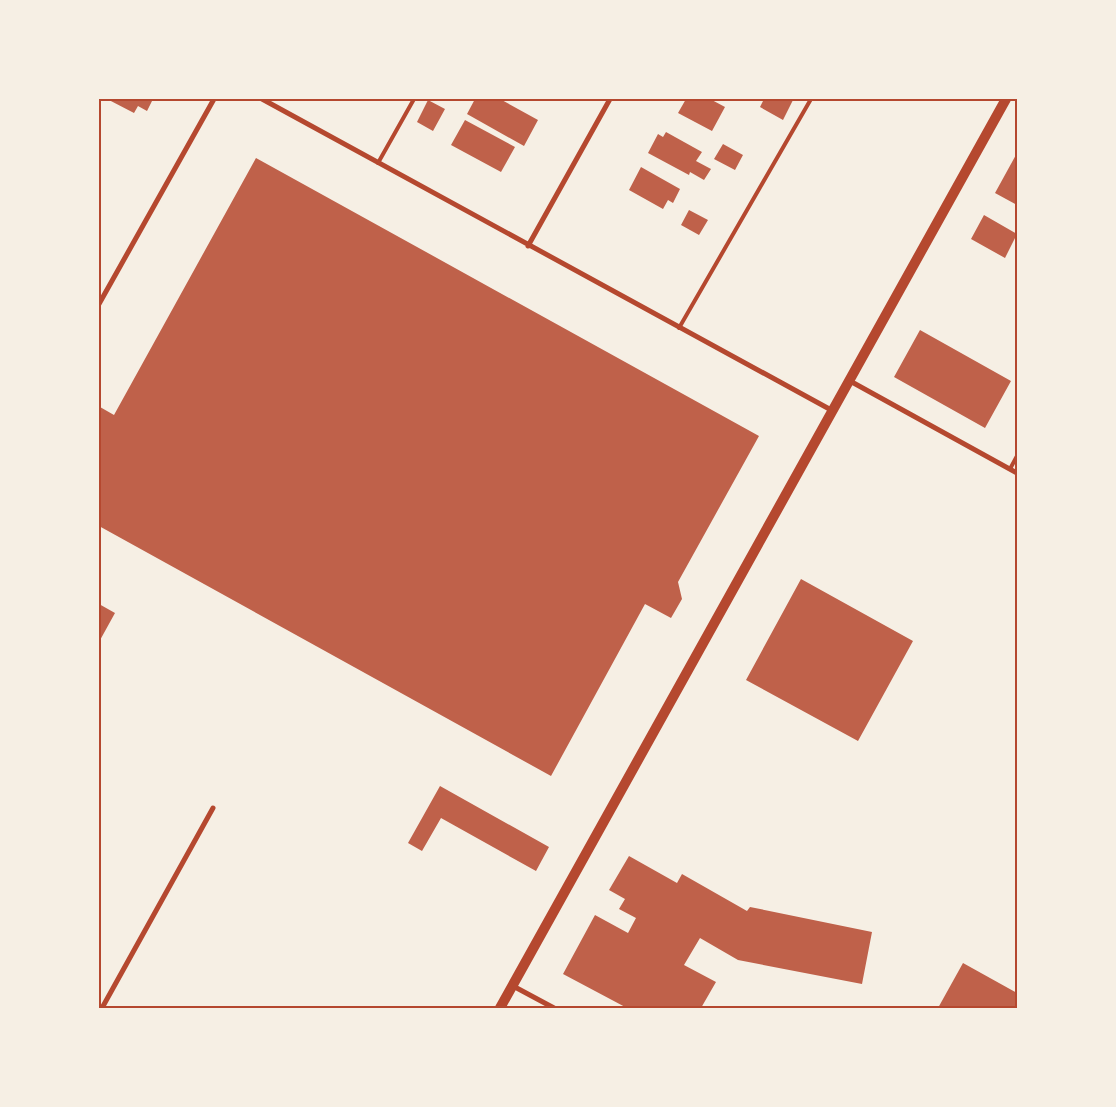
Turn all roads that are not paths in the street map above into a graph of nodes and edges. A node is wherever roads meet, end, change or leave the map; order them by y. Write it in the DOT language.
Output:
graph roads {
  1 [pos="214,99"];
  2 [pos="262,99"];
  3 [pos="414,99"];
  4 [pos="610,99"];
  5 [pos="810,99"];
  6 [pos="1006,99"];
  7 [pos="378,163"];
  8 [pos="528,246"];
  9 [pos="99,304"];
  10 [pos="679,328"];
  11 [pos="850,381"];
  12 [pos="833,411"];
  13 [pos="1017,456"];
  14 [pos="1010,469"];
  15 [pos="1017,473"];
  16 [pos="213,808"];
  17 [pos="512,985"];
  18 [pos="102,1008"];
  19 [pos="500,1008"];
  20 [pos="554,1008"];
  1 -- 9 [label="street"];
  2 -- 7 [label="street"];
  3 -- 7 [label="lane"];
  4 -- 8 [label="street"];
  5 -- 10 [label="lane"];
  6 -- 11 [label="main road"];
  7 -- 8 [label="street"];
  8 -- 10 [label="street"];
  10 -- 12 [label="street"];
  11 -- 12 [label="main road"];
  11 -- 14 [label="street"];
  12 -- 17 [label="main road"];
  13 -- 14 [label="lane"];
  14 -- 15 [label="street"];
  16 -- 18 [label="street"];
  17 -- 19 [label="main road"];
  17 -- 20 [label="street"];
}
